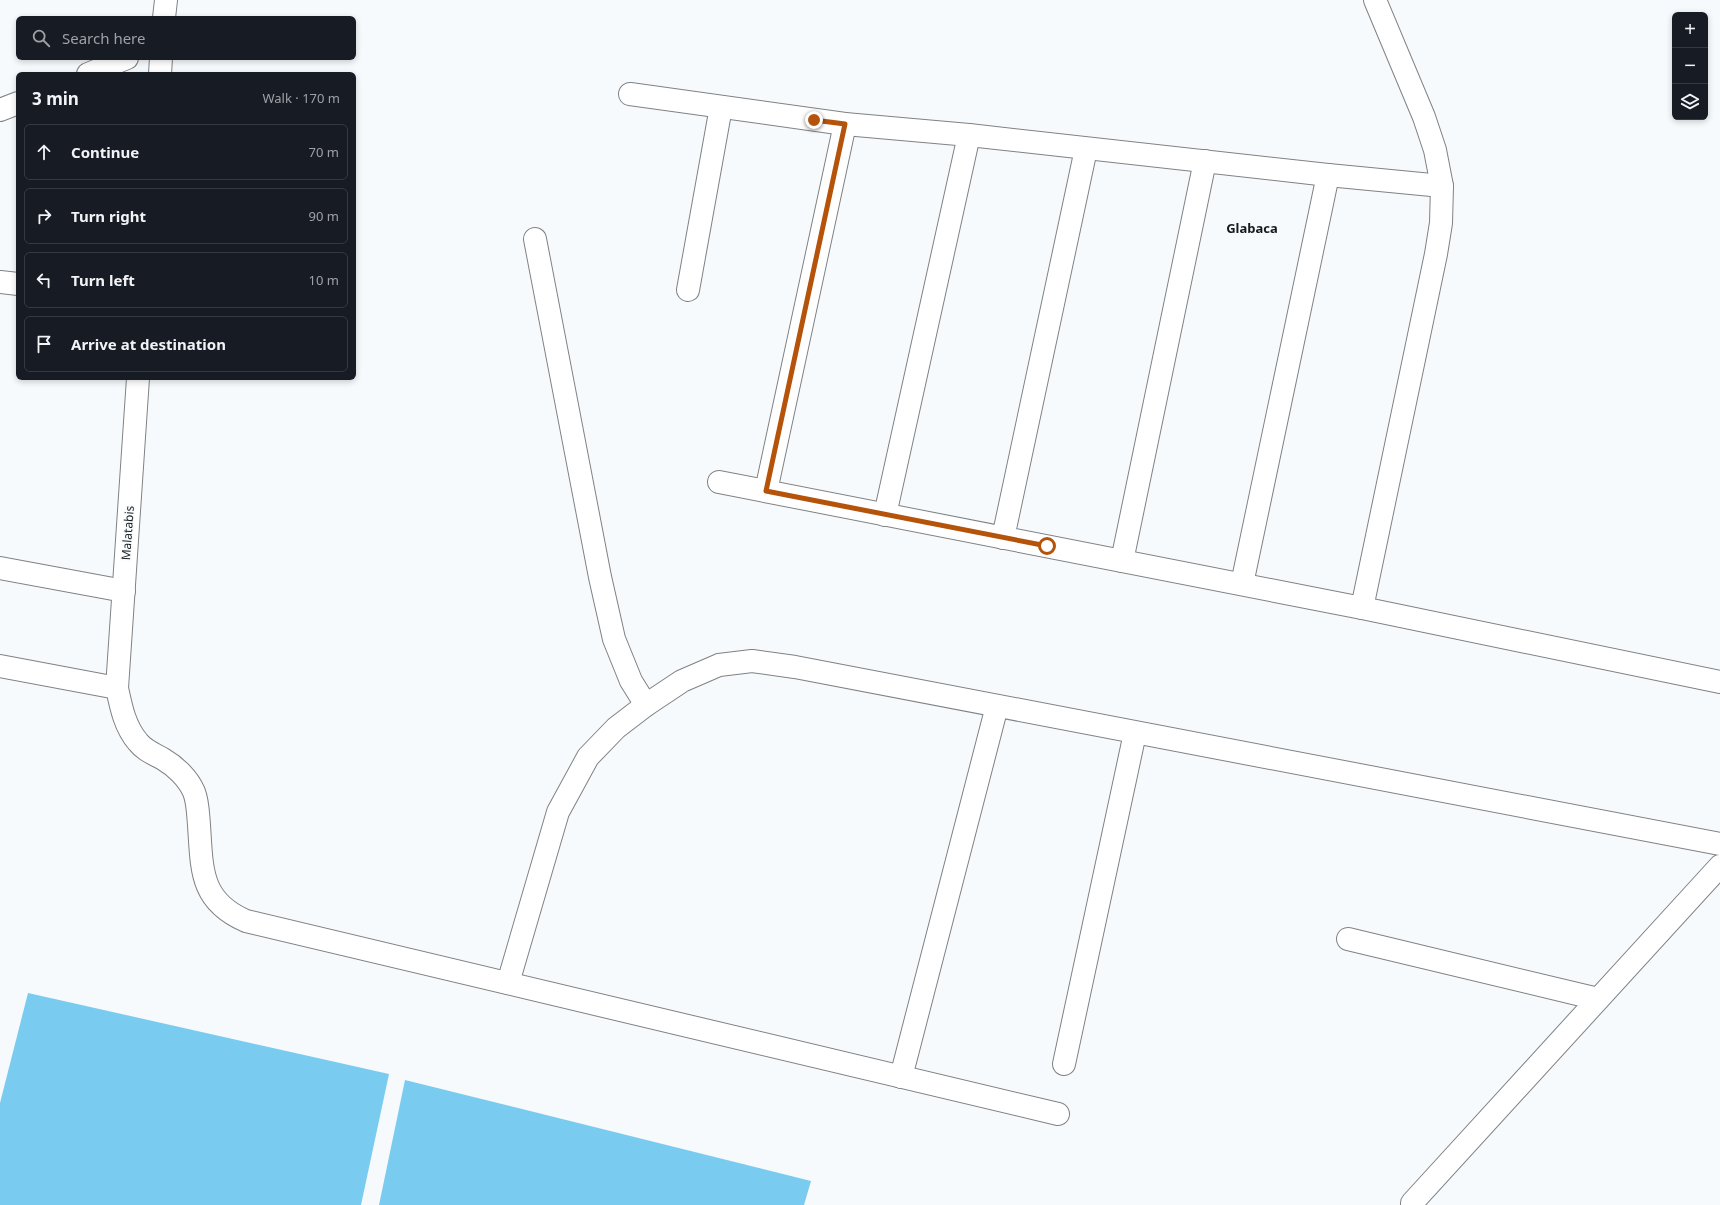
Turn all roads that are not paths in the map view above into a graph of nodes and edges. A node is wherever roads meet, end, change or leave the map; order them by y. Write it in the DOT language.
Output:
graph roads {
  1 [pos="166,0"];
  2 [pos="1374,0"];
  3 [pos="164,16"];
  4 [pos="122,60"];
  5 [pos="161,60"];
  6 [pos="93,72"];
  7 [pos="160,72"];
  8 [pos="630,94"];
  9 [pos="16,104"];
  10 [pos="721,107"];
  11 [pos="0,110"];
  12 [pos="845,124"];
  13 [pos="969,135"];
  14 [pos="1086,149"];
  15 [pos="1205,161"];
  16 [pos="1328,175"];
  17 [pos="1442,186"];
  18 [pos="535,239"];
  19 [pos="0,282"];
  20 [pos="16,284"];
  21 [pos="688,290"];
  22 [pos="138,380"];
  23 [pos="719,482"];
  24 [pos="766,491"];
  25 [pos="885,515"];
  26 [pos="1003,538"];
  27 [pos="1122,561"];
  28 [pos="0,568"];
  29 [pos="1242,584"];
  30 [pos="124,591"];
  31 [pos="1362,608"];
  32 [pos="0,666"];
  33 [pos="1720,682"];
  34 [pos="117,688"];
  35 [pos="646,705"];
  36 [pos="997,706"];
  37 [pos="1135,732"];
  38 [pos="1720,844"];
  39 [pos="1720,866"];
  40 [pos="1348,939"];
  41 [pos="508,983"];
  42 [pos="1598,999"];
  43 [pos="1064,1064"];
  44 [pos="901,1077"];
  45 [pos="1058,1114"];
  46 [pos="1412,1203"];
  1 -- 3 [label="street"];
  2 -- 17 [label="street"];
  4 -- 6 [label="street"];
  5 -- 7 [label="street"];
  8 -- 10 [label="street"];
  9 -- 11 [label="street"];
  10 -- 12 [label="street"];
  10 -- 21 [label="street"];
  12 -- 13 [label="street"];
  12 -- 24 [label="street"];
  13 -- 14 [label="street"];
  13 -- 25 [label="street"];
  14 -- 15 [label="street"];
  14 -- 26 [label="street"];
  15 -- 16 [label="street"];
  15 -- 27 [label="street"];
  16 -- 17 [label="street"];
  16 -- 29 [label="street"];
  17 -- 31 [label="street"];
  18 -- 35 [label="street"];
  19 -- 20 [label="street"];
  22 -- 30 [label="street, Malatabis"];
  23 -- 24 [label="street"];
  24 -- 25 [label="street"];
  25 -- 26 [label="street"];
  26 -- 27 [label="street"];
  27 -- 29 [label="street"];
  28 -- 30 [label="street"];
  29 -- 31 [label="street"];
  30 -- 34 [label="street, Malatabis"];
  31 -- 33 [label="street"];
  32 -- 34 [label="street"];
  34 -- 41 [label="street, Malatabis"];
  35 -- 36 [label="street"];
  35 -- 41 [label="street"];
  36 -- 37 [label="street"];
  36 -- 44 [label="street"];
  37 -- 38 [label="street"];
  37 -- 43 [label="street"];
  39 -- 42 [label="street"];
  40 -- 42 [label="street"];
  41 -- 44 [label="street, Malatabis"];
  42 -- 46 [label="street"];
  44 -- 45 [label="street, Malatabis"];
}
